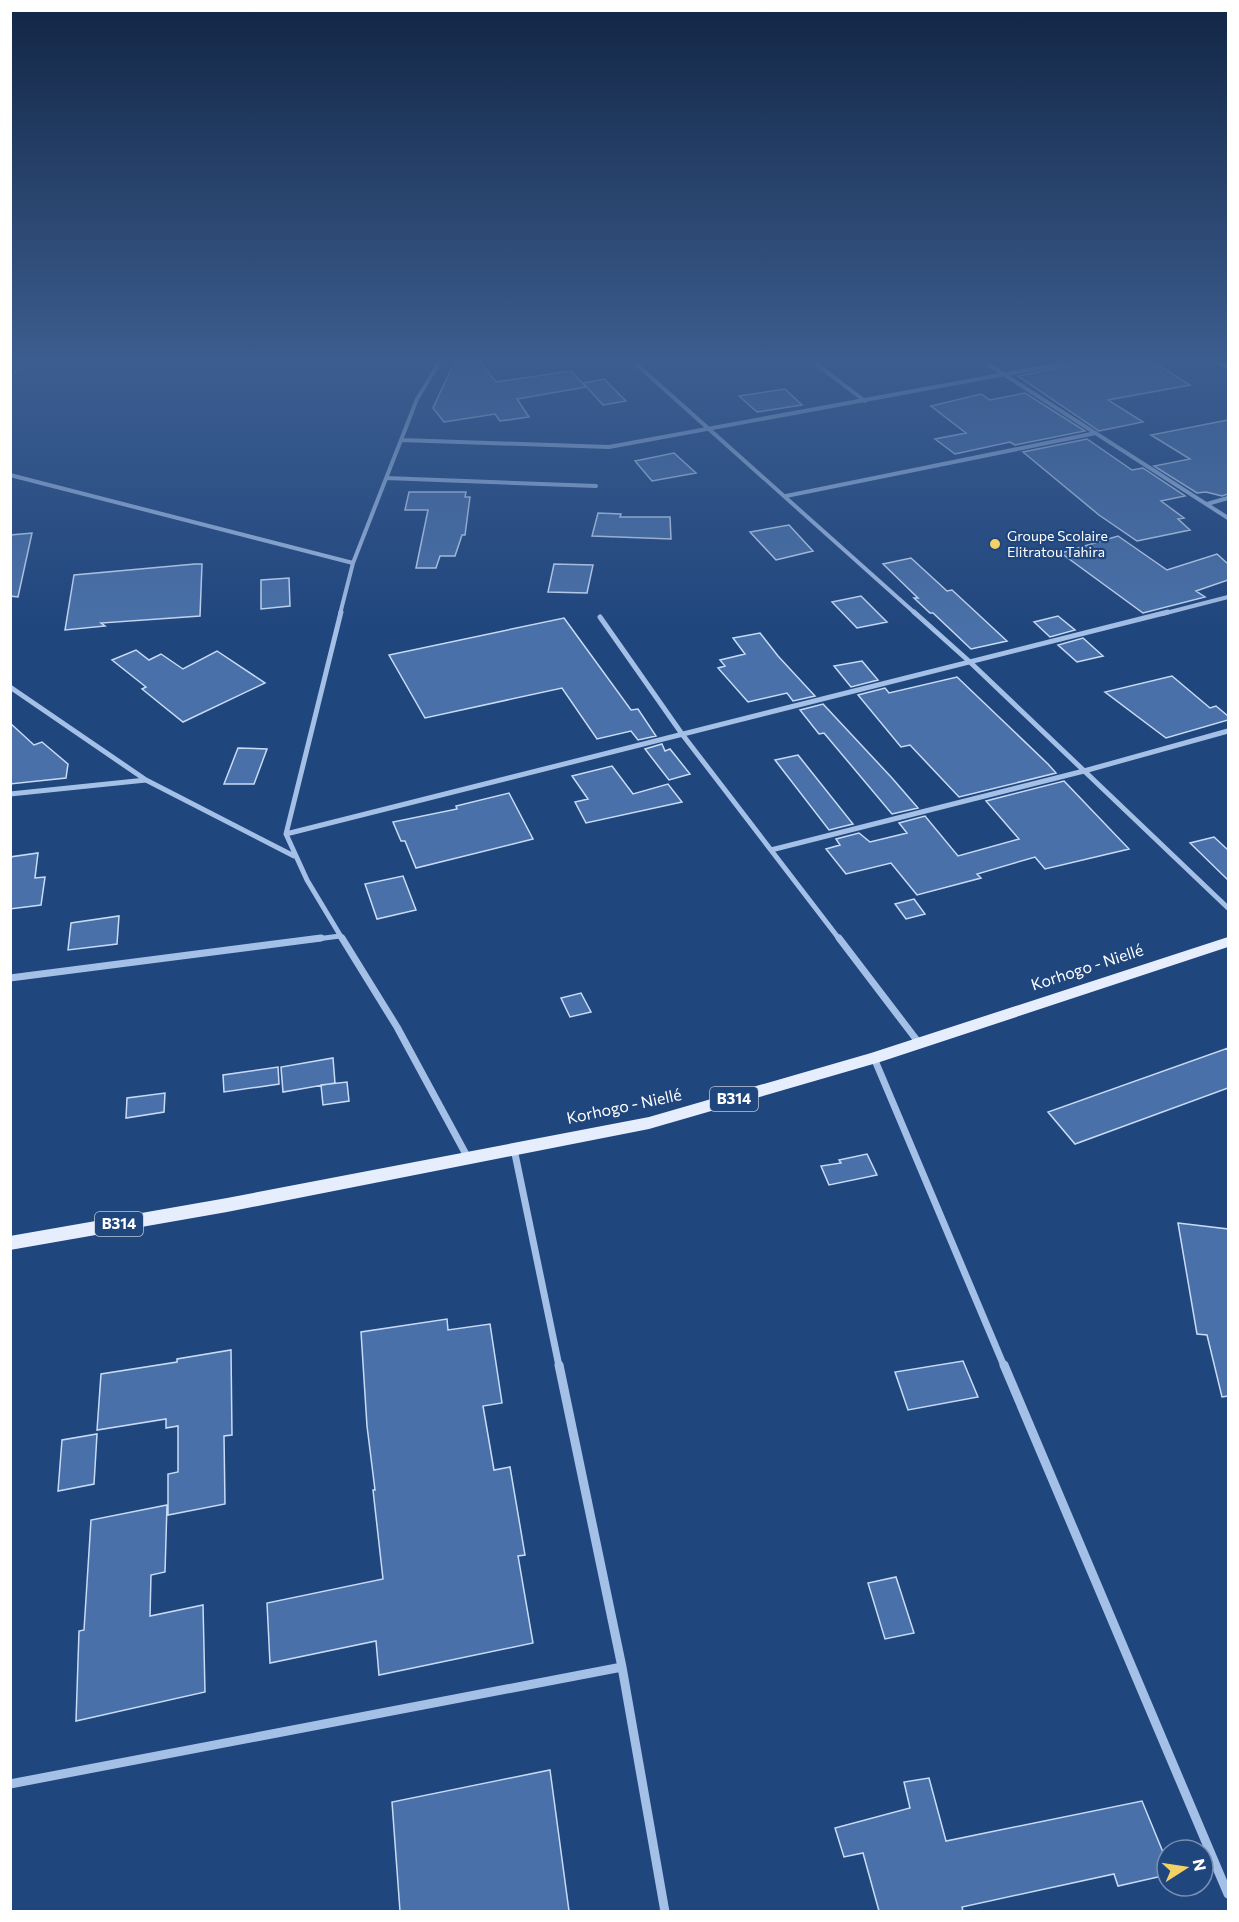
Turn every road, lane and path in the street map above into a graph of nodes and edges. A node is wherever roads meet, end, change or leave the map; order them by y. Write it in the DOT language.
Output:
graph roads {
  1 [pos="396,453"];
  2 [pos="738,453"];
  3 [pos="999,453"];
  4 [pos="1127,453"];
  5 [pos="10,475"];
  6 [pos="386,478"];
  7 [pos="596,486"];
  8 [pos="786,496"];
  9 [pos="1228,498"];
  10 [pos="1207,504"];
  11 [pos="1228,518"];
  12 [pos="353,563"];
  13 [pos="1228,597"];
  14 [pos="600,617"];
  15 [pos="971,663"];
  16 [pos="10,687"];
  17 [pos="1228,731"];
  18 [pos="682,734"];
  19 [pos="1084,771"];
  20 [pos="146,780"];
  21 [pos="10,794"];
  22 [pos="286,834"];
  23 [pos="771,850"];
  24 [pos="294,856"];
  25 [pos="1228,908"];
  26 [pos="340,936"];
  27 [pos="1228,942"];
  28 [pos="10,978"];
  29 [pos="919,1043"];
  30 [pos="874,1058"];
  31 [pos="513,1148"];
  32 [pos="469,1159"];
  33 [pos="10,1243"];
  34 [pos="622,1667"];
  35 [pos="10,1784"];
  36 [pos="1228,1894"];
  37 [pos="665,1911"];
  1 -- 6 [label="street"];
  2 -- 8 [label="street"];
  3 -- 8 [label="street"];
  4 -- 10 [label="street"];
  5 -- 12 [label="street"];
  6 -- 7 [label="street"];
  6 -- 12 [label="street"];
  8 -- 15 [label="street"];
  9 -- 10 [label="street"];
  10 -- 11 [label="street"];
  12 -- 22 [label="street"];
  13 -- 15 [label="street"];
  14 -- 18 [label="street"];
  15 -- 18 [label="street"];
  15 -- 19 [label="street"];
  16 -- 20 [label="street"];
  17 -- 19 [label="street"];
  18 -- 22 [label="street"];
  18 -- 23 [label="street"];
  19 -- 23 [label="street"];
  19 -- 25 [label="street"];
  20 -- 21 [label="street"];
  20 -- 24 [label="street"];
  22 -- 24 [label="street"];
  23 -- 29 [label="street"];
  24 -- 26 [label="street"];
  26 -- 28 [label="street"];
  26 -- 32 [label="street"];
  27 -- 29 [label="main road, Korhogo - Niellé / B314"];
  29 -- 30 [label="main road, Korhogo - Niellé / B314"];
  30 -- 31 [label="main road, Korhogo - Niellé / B314"];
  30 -- 36 [label="street"];
  31 -- 32 [label="main road, Korhogo - Niellé / B314"];
  31 -- 34 [label="street"];
  32 -- 33 [label="main road, Korhogo - Niellé / B314"];
  34 -- 35 [label="street"];
  34 -- 37 [label="street"];
}
